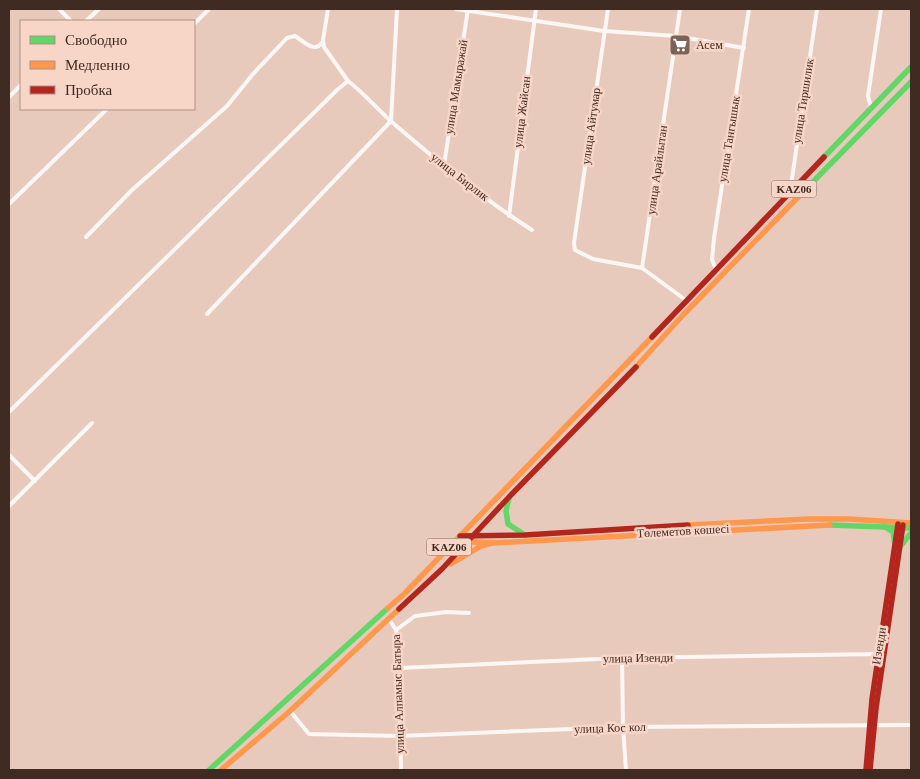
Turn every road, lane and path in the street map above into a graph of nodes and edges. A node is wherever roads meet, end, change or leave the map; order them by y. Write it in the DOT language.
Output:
graph roads {
  1 [pos="59,9"];
  2 [pos="99,9"];
  3 [pos="209,9"];
  4 [pos="397,9"];
  5 [pos="456,9"];
  6 [pos="536,9"];
  7 [pos="608,9"];
  8 [pos="680,9"];
  9 [pos="749,9"];
  10 [pos="817,9"];
  11 [pos="881,9"];
  12 [pos="468,10"];
  13 [pos="328,11"];
  14 [pos="71,20"];
  15 [pos="87,20"];
  16 [pos="534,20"];
  17 [pos="195,23"];
  18 [pos="604,32"];
  19 [pos="676,36"];
  20 [pos="323,40"];
  21 [pos="744,48"];
  22 [pos="911,67"];
  23 [pos="348,81"];
  24 [pos="911,82"];
  25 [pos="20,86"];
  26 [pos="9,97"];
  27 [pos="871,109"];
  28 [pos="105,110"];
  29 [pos="391,121"];
  30 [pos="444,165"];
  31 [pos="790,193"];
  32 [pos="9,204"];
  33 [pos="509,216"];
  34 [pos="532,230"];
  35 [pos="86,236"];
  36 [pos="642,268"];
  37 [pos="716,269"];
  38 [pos="686,300"];
  39 [pos="693,305"];
  40 [pos="207,314"];
  41 [pos="9,412"];
  42 [pos="92,423"];
  43 [pos="9,455"];
  44 [pos="35,481"];
  45 [pos="509,497"];
  46 [pos="9,506"];
  47 [pos="911,523"];
  48 [pos="901,525"];
  49 [pos="876,526"];
  50 [pos="911,528"];
  51 [pos="911,534"];
  52 [pos="525,535"];
  53 [pos="460,536"];
  54 [pos="472,536"];
  55 [pos="455,541"];
  56 [pos="467,542"];
  57 [pos="492,543"];
  58 [pos="897,547"];
  59 [pos="442,569"];
  60 [pos="469,613"];
  61 [pos="389,619"];
  62 [pos="396,630"];
  63 [pos="880,654"];
  64 [pos="622,658"];
  65 [pos="399,668"];
  66 [pos="290,711"];
  67 [pos="871,725"];
  68 [pos="911,725"];
  69 [pos="623,727"];
  70 [pos="399,736"];
  71 [pos="209,770"];
  72 [pos="222,770"];
  73 [pos="401,770"];
  74 [pos="626,770"];
  75 [pos="866,770"];
  76 [pos="870,770"];
  1 -- 14 [label="street"];
  2 -- 15 [label="street"];
  3 -- 17 [label="street"];
  4 -- 29 [label="street"];
  5 -- 12 [label="street"];
  6 -- 16 [label="street, улица Жайсан"];
  7 -- 18 [label="street, улица Айтумар"];
  8 -- 19 [label="street, улица Арайлытан"];
  9 -- 21 [label="street, улица Тангышык"];
  10 -- 31 [label="street, улица Тиршилик"];
  11 -- 27 [label="street"];
  12 -- 16 [label="street"];
  12 -- 30 [label="street, улица Мамыражай"];
  13 -- 20 [label="street"];
  16 -- 18 [label="street"];
  16 -- 33 [label="street, улица Жайсан"];
  18 -- 19 [label="street"];
  18 -- 36 [label="street, улица Айтумар"];
  19 -- 21 [label="street"];
  19 -- 36 [label="street, улица Арайлытан"];
  20 -- 23 [label="street, улица Бирлик"];
  20 -- 35 [label="street"];
  21 -- 37 [label="street, улица Тангышык"];
  22 -- 27 [label="main road, KАZ06"];
  23 -- 29 [label="street, улица Бирлик"];
  23 -- 41 [label="street"];
  24 -- 39 [label="main road, KАZ06"];
  25 -- 26 [label="street"];
  27 -- 31 [label="main road, KАZ06"];
  28 -- 32 [label="street"];
  29 -- 30 [label="street, улица Бирлик"];
  29 -- 40 [label="street"];
  30 -- 33 [label="street, улица Бирлик"];
  31 -- 37 [label="main road, KАZ06"];
  33 -- 34 [label="street, улица Бирлик"];
  36 -- 38 [label="street"];
  37 -- 38 [label="main road, KАZ06"];
  38 -- 39 [label="street"];
  38 -- 53 [label="main road, KАZ06"];
  39 -- 45 [label="main road, KАZ06"];
  42 -- 44 [label="street"];
  43 -- 44 [label="street"];
  44 -- 46 [label="street"];
  45 -- 52 [label="main road"];
  45 -- 54 [label="main road, KАZ06"];
  47 -- 48 [label="main road, Төлеметов көшесі"];
  48 -- 49 [label="main road, Төлеметов көшесі"];
  48 -- 50 [label="main road, Төлеметов көшесі"];
  48 -- 52 [label="main road, Төлеметов көшесі"];
  48 -- 58 [label="main road, Изенди"];
  49 -- 57 [label="main road, Төлеметов көшесі"];
  49 -- 58 [label="main road"];
  51 -- 58 [label="main road"];
  52 -- 54 [label="main road, Төлеметов көшесі"];
  53 -- 54 [label="main road, Төлеметов көшесі"];
  53 -- 55 [label="main road, KАZ06"];
  54 -- 56 [label="main road, KАZ06"];
  55 -- 56 [label="main road, Төлеметов көшесі"];
  55 -- 71 [label="main road, KАZ06"];
  56 -- 57 [label="main road, Төлеметов көшесі"];
  56 -- 59 [label="main road, KАZ06"];
  57 -- 59 [label="main road"];
  58 -- 63 [label="main road, Изенди"];
  59 -- 61 [label="main road, KАZ06"];
  60 -- 62 [label="street"];
  61 -- 62 [label="street, улица Алпамыс Батыра"];
  61 -- 66 [label="main road, KАZ06"];
  62 -- 65 [label="street, улица Алпамыс Батыра"];
  63 -- 64 [label="street, улица Изенди"];
  63 -- 67 [label="main road, Изенди"];
  64 -- 65 [label="street, улица Изенди"];
  64 -- 69 [label="street"];
  65 -- 70 [label="street, улица Алпамыс Батыра"];
  66 -- 70 [label="street, улица Кос кол"];
  66 -- 72 [label="main road, KАZ06"];
  67 -- 68 [label="street, улица Кос кол"];
  67 -- 69 [label="street, улица Кос кол"];
  67 -- 75 [label="main road, Изенди"];
  67 -- 76 [label="main road, Изенди"];
  69 -- 70 [label="street, улица Кос кол"];
  69 -- 74 [label="street"];
  70 -- 73 [label="street, улица Алпамыс Батыра"];
}
